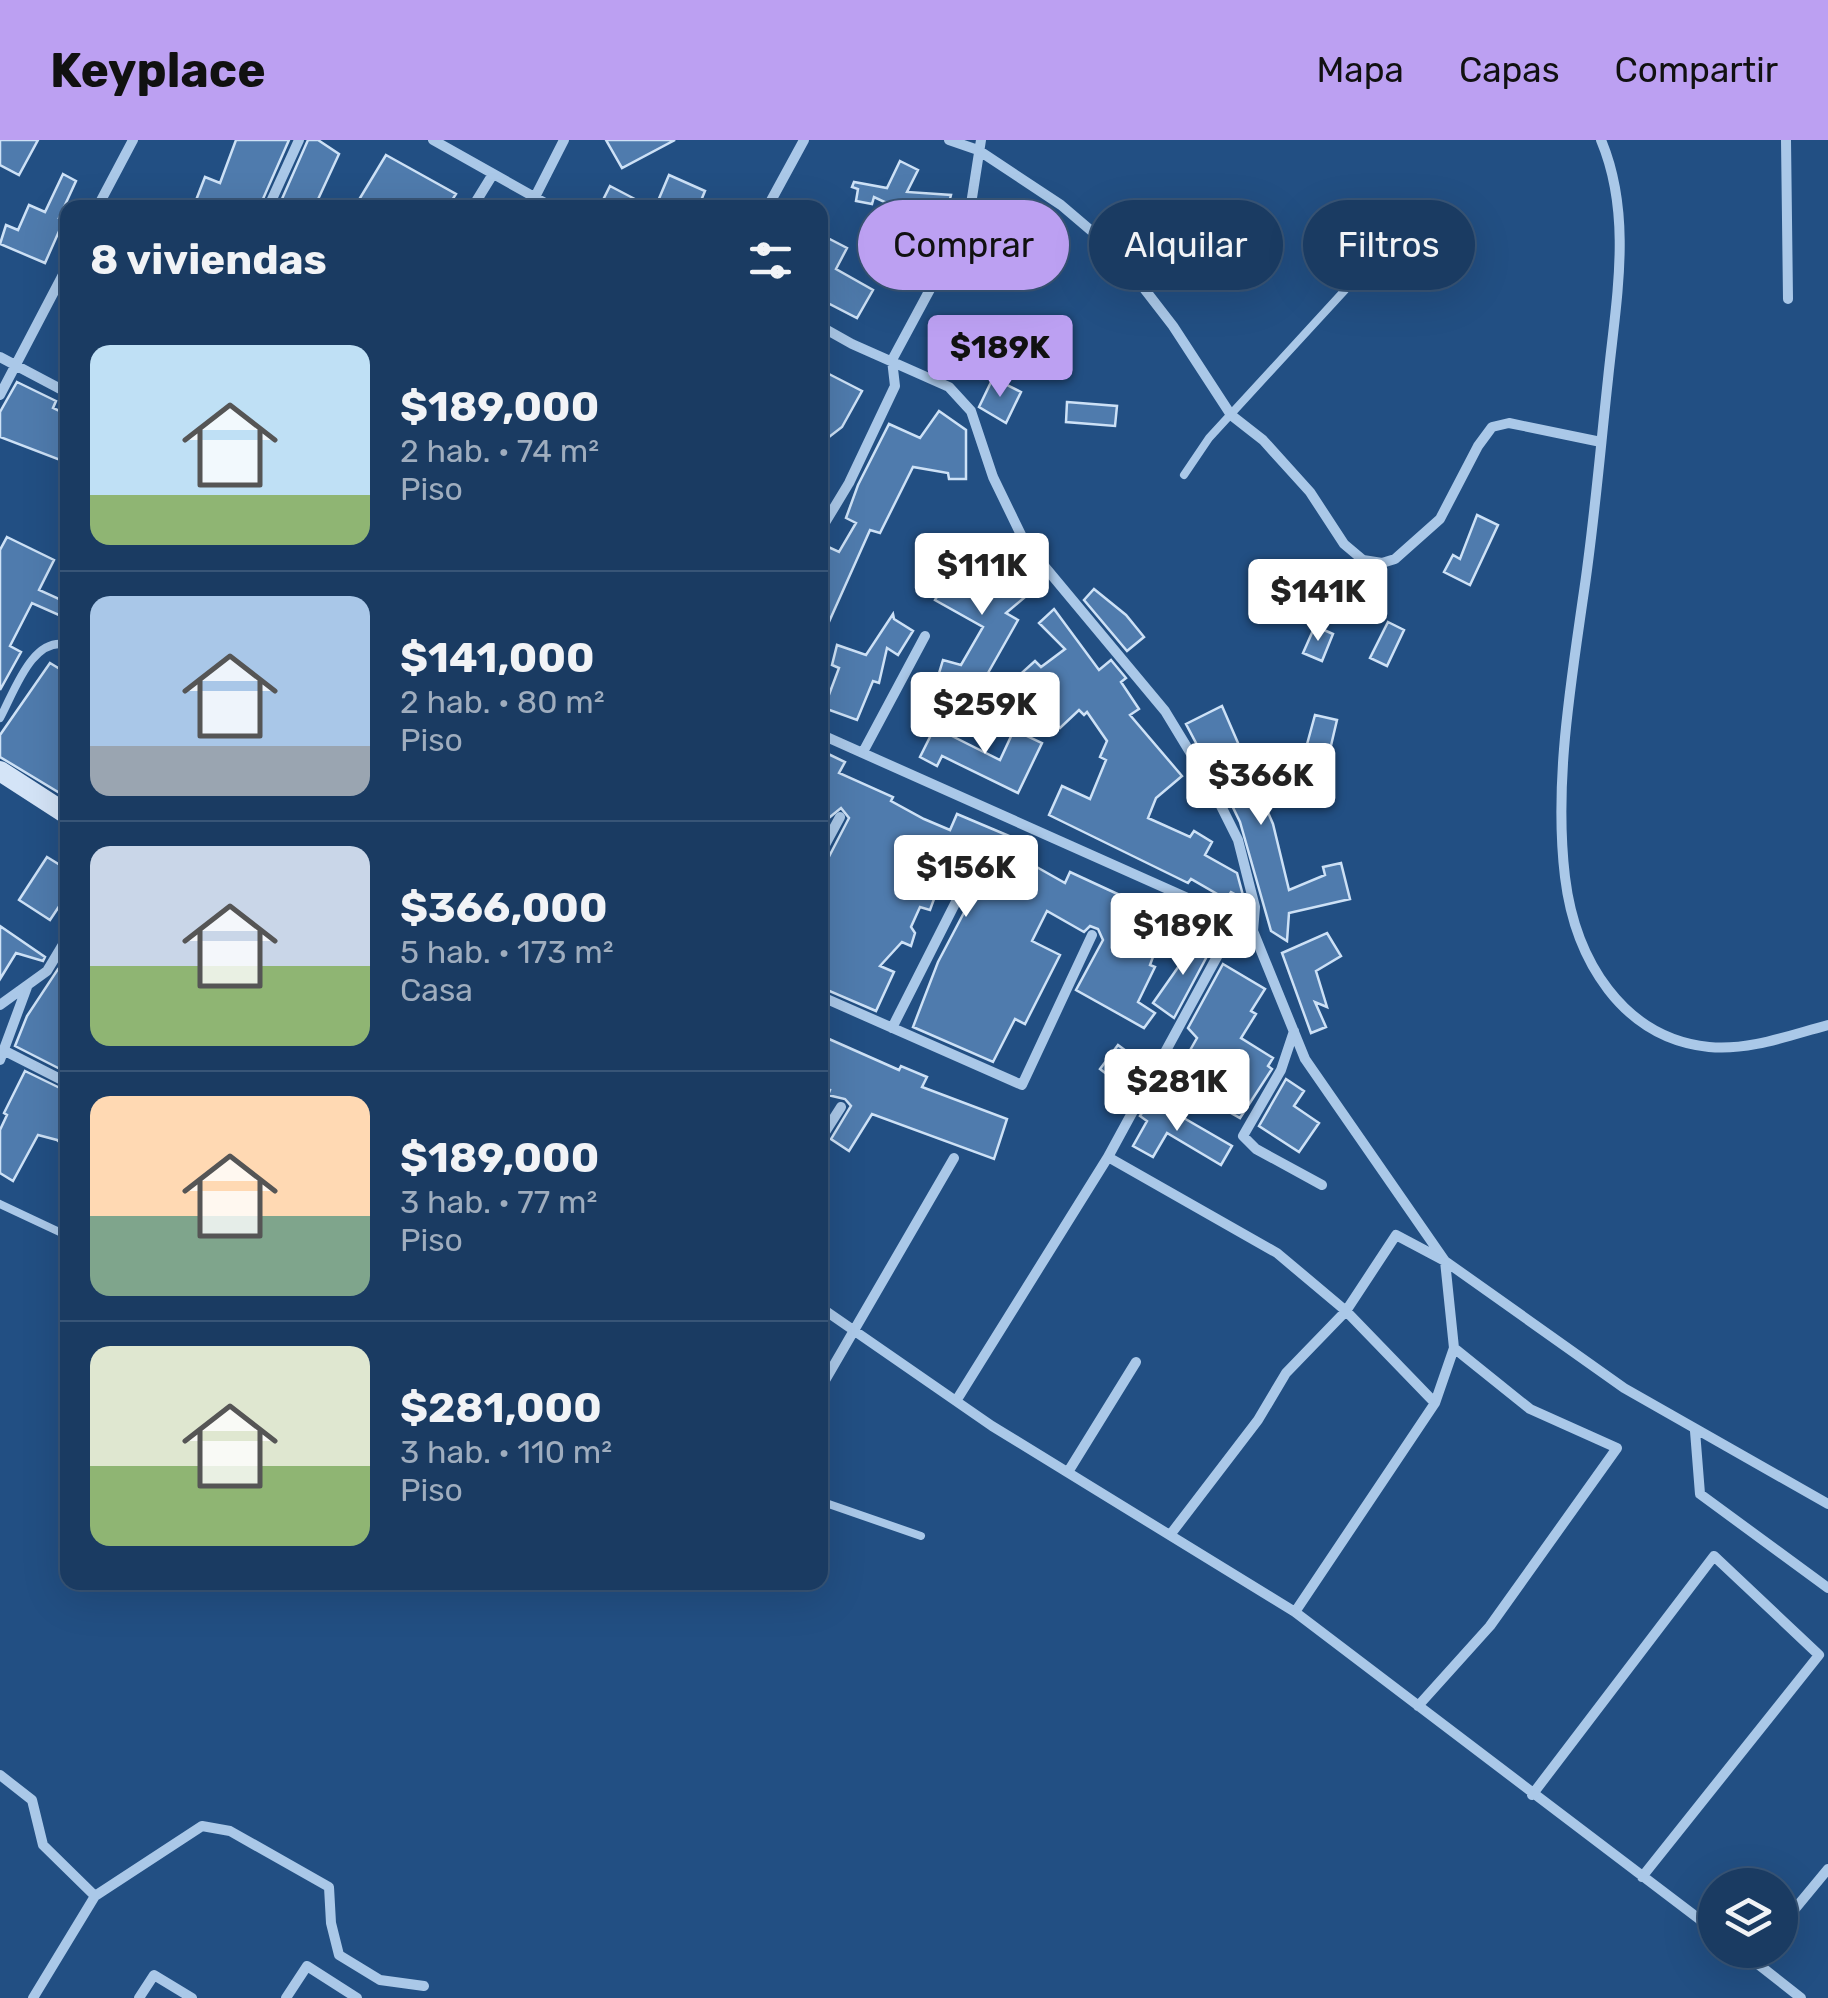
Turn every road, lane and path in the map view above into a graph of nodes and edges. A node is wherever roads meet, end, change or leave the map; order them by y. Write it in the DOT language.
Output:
graph roads {
  1 [pos="132,140"];
  2 [pos="299,140"];
  3 [pos="433,140"];
  4 [pos="564,140"];
  5 [pos="804,140"];
  6 [pos="950,140"];
  7 [pos="1600,140"];
  8 [pos="1786,140"];
  9 [pos="979,145"];
  10 [pos="492,174"];
  11 [pos="534,198"];
  12 [pos="102,200"];
  13 [pos="272,200"];
  14 [pos="477,200"];
  15 [pos="538,200"];
  16 [pos="771,200"];
  17 [pos="60,280"];
  18 [pos="1345,290"];
  19 [pos="1788,299"];
  20 [pos="828,330"];
  21 [pos="0,358"];
  22 [pos="892,360"];
  23 [pos="16,365"];
  24 [pos="60,389"];
  25 [pos="0,396"];
  26 [pos="1231,414"];
  27 [pos="1601,442"];
  28 [pos="1184,475"];
  29 [pos="828,518"];
  30 [pos="925,636"];
  31 [pos="60,644"];
  32 [pos="0,718"];
  33 [pos="828,737"];
  34 [pos="863,752"];
  35 [pos="0,770"];
  36 [pos="60,810"];
  37 [pos="840,817"];
  38 [pos="828,839"];
  39 [pos="969,876"];
  40 [pos="1237,920"];
  41 [pos="1254,931"];
  42 [pos="1092,935"];
  43 [pos="60,949"];
  44 [pos="27,986"];
  45 [pos="828,1000"];
  46 [pos="0,1005"];
  47 [pos="1828,1025"];
  48 [pos="892,1028"];
  49 [pos="1294,1031"];
  50 [pos="2,1056"];
  51 [pos="60,1080"];
  52 [pos="841,1107"];
  53 [pos="828,1127"];
  54 [pos="1108,1156"];
  55 [pos="954,1158"];
  56 [pos="1322,1185"];
  57 [pos="0,1204"];
  58 [pos="60,1232"];
  59 [pos="1445,1261"];
  60 [pos="1346,1311"];
  61 [pos="828,1312"];
  62 [pos="855,1331"];
  63 [pos="1454,1348"];
  64 [pos="1136,1362"];
  65 [pos="828,1375"];
  66 [pos="956,1401"];
  67 [pos="1435,1403"];
  68 [pos="1694,1431"];
  69 [pos="1068,1472"];
  70 [pos="828,1504"];
  71 [pos="1828,1504"];
  72 [pos="921,1536"];
  73 [pos="1170,1536"];
  74 [pos="1828,1588"];
  75 [pos="1296,1612"];
  76 [pos="1418,1706"];
  77 [pos="0,1775"];
  78 [pos="1532,1795"];
  79 [pos="1828,1869"];
  80 [pos="1642,1877"];
  81 [pos="95,1896"];
  82 [pos="1798,1905"];
  83 [pos="1698,1918"];
  84 [pos="1770,1968"];
  85 [pos="424,1986"];
  86 [pos="33,1998"];
  87 [pos="139,1998"];
  88 [pos="192,1998"];
  89 [pos="286,1998"];
  90 [pos="357,1998"];
  91 [pos="1800,1998"];
  1 -- 12 [label="street"];
  2 -- 13 [label="street"];
  3 -- 10 [label="street"];
  4 -- 11 [label="street"];
  5 -- 16 [label="street"];
  6 -- 9 [label="street"];
  7 -- 27 [label="street"];
  8 -- 19 [label="street"];
  9 -- 22 [label="street"];
  9 -- 26 [label="street"];
  10 -- 11 [label="street"];
  10 -- 14 [label="street"];
  11 -- 15 [label="street"];
  17 -- 23 [label="street"];
  18 -- 26 [label="lane"];
  20 -- 22 [label="street"];
  21 -- 23 [label="street"];
  22 -- 29 [label="street"];
  22 -- 41 [label="street"];
  23 -- 24 [label="street"];
  23 -- 25 [label="street"];
  26 -- 27 [label="street"];
  26 -- 28 [label="lane"];
  27 -- 47 [label="street"];
  30 -- 34 [label="street"];
  31 -- 32 [label="lane"];
  33 -- 34 [label="street"];
  34 -- 40 [label="street"];
  35 -- 36 [label="main road"];
  37 -- 38 [label="street"];
  39 -- 48 [label="street"];
  40 -- 41 [label="street"];
  40 -- 54 [label="street"];
  41 -- 49 [label="street"];
  42 -- 48 [label="street"];
  43 -- 44 [label="street"];
  44 -- 46 [label="street"];
  44 -- 50 [label="street"];
  45 -- 48 [label="street"];
  49 -- 56 [label="street"];
  49 -- 59 [label="street"];
  50 -- 51 [label="street"];
  52 -- 53 [label="street"];
  54 -- 60 [label="street"];
  54 -- 66 [label="street"];
  55 -- 62 [label="street"];
  57 -- 58 [label="lane"];
  59 -- 60 [label="street"];
  59 -- 63 [label="street"];
  59 -- 68 [label="street"];
  60 -- 67 [label="street"];
  60 -- 73 [label="street"];
  61 -- 62 [label="street"];
  62 -- 65 [label="street"];
  62 -- 66 [label="street"];
  63 -- 67 [label="street"];
  63 -- 76 [label="street"];
  64 -- 69 [label="street"];
  66 -- 69 [label="street"];
  67 -- 75 [label="street"];
  68 -- 71 [label="street"];
  68 -- 74 [label="street"];
  69 -- 73 [label="street"];
  70 -- 72 [label="lane"];
  73 -- 75 [label="street"];
  75 -- 76 [label="street"];
  76 -- 78 [label="street"];
  77 -- 81 [label="street"];
  78 -- 80 [label="street"];
  78 -- 80 [label="street"];
  79 -- 82 [label="street"];
  80 -- 83 [label="street"];
  81 -- 85 [label="street"];
  81 -- 86 [label="street"];
  84 -- 91 [label="street"];
  87 -- 88 [label="street"];
  89 -- 90 [label="street"];
}
